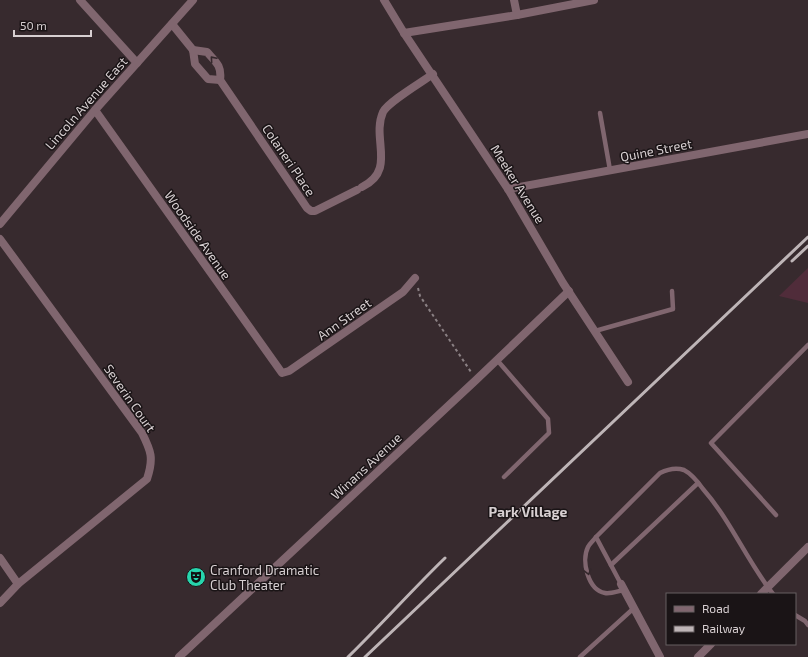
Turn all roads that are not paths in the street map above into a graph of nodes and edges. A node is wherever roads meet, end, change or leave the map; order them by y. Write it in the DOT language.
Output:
graph roads {
  1 [pos="80,0"];
  2 [pos="193,0"];
  3 [pos="384,0"];
  4 [pos="514,0"];
  5 [pos="594,0"];
  6 [pos="517,15"];
  7 [pos="172,24"];
  8 [pos="404,33"];
  9 [pos="193,50"];
  10 [pos="136,63"];
  11 [pos="433,74"];
  12 [pos="220,80"];
  13 [pos="95,110"];
  14 [pos="600,113"];
  15 [pos="808,134"];
  16 [pos="610,170"];
  17 [pos="508,189"];
  18 [pos="0,223"];
  19 [pos="0,239"];
  20 [pos="415,278"];
  21 [pos="569,291"];
  22 [pos="672,291"];
  23 [pos="596,331"];
  24 [pos="808,345"];
  25 [pos="497,360"];
  26 [pos="282,373"];
  27 [pos="628,382"];
  28 [pos="504,477"];
  29 [pos="698,483"];
  30 [pos="776,515"];
  31 [pos="596,537"];
  32 [pos="808,547"];
  33 [pos="0,558"];
  34 [pos="611,565"];
  35 [pos="18,584"];
  36 [pos="622,587"];
  37 [pos="770,591"];
  38 [pos="0,603"];
  39 [pos="634,608"];
  40 [pos="796,616"];
  41 [pos="808,625"];
  42 [pos="710,645"];
  43 [pos="180,657"];
  44 [pos="580,657"];
  45 [pos="660,657"];
  46 [pos="698,657"];
  1 -- 10 [label="street"];
  2 -- 7 [label="street, Lincoln Avenue East"];
  3 -- 8 [label="street, Meeker Avenue"];
  4 -- 6 [label="street"];
  5 -- 6 [label="street"];
  6 -- 8 [label="street"];
  7 -- 9 [label="street"];
  7 -- 10 [label="street, Lincoln Avenue East"];
  8 -- 11 [label="street, Meeker Avenue"];
  9 -- 12 [label="street"];
  12 -- 9 [label="street, Colaneri Place, one-way"];
  10 -- 13 [label="street, Lincoln Avenue East"];
  11 -- 12 [label="street, Colaneri Place"];
  11 -- 17 [label="street, Meeker Avenue"];
  13 -- 18 [label="street, Lincoln Avenue East"];
  13 -- 26 [label="street, Woodside Avenue"];
  14 -- 16 [label="lane"];
  15 -- 16 [label="street, Quine Street"];
  16 -- 17 [label="street, Quine Street"];
  17 -- 21 [label="street, Meeker Avenue"];
  19 -- 35 [label="street, Severin Court"];
  20 -- 26 [label="street, Ann Street"];
  21 -- 23 [label="street, Meeker Avenue"];
  21 -- 25 [label="street, Winans Avenue"];
  22 -- 23 [label="lane"];
  23 -- 27 [label="street, Meeker Avenue"];
  24 -- 30 [label="lane"];
  25 -- 28 [label="lane"];
  25 -- 43 [label="street, Winans Avenue"];
  29 -- 31 [label="lane"];
  29 -- 34 [label="lane"];
  29 -- 37 [label="lane"];
  31 -- 34 [label="lane"];
  31 -- 36 [label="lane, one-way"];
  32 -- 37 [label="street"];
  33 -- 35 [label="street"];
  34 -- 36 [label="lane"];
  35 -- 38 [label="street, Severin Court"];
  36 -- 39 [label="street"];
  39 -- 44 [label="lane"];
  39 -- 45 [label="street"];
  40 -- 41 [label="lane"];
  42 -- 46 [label="street"];
}
